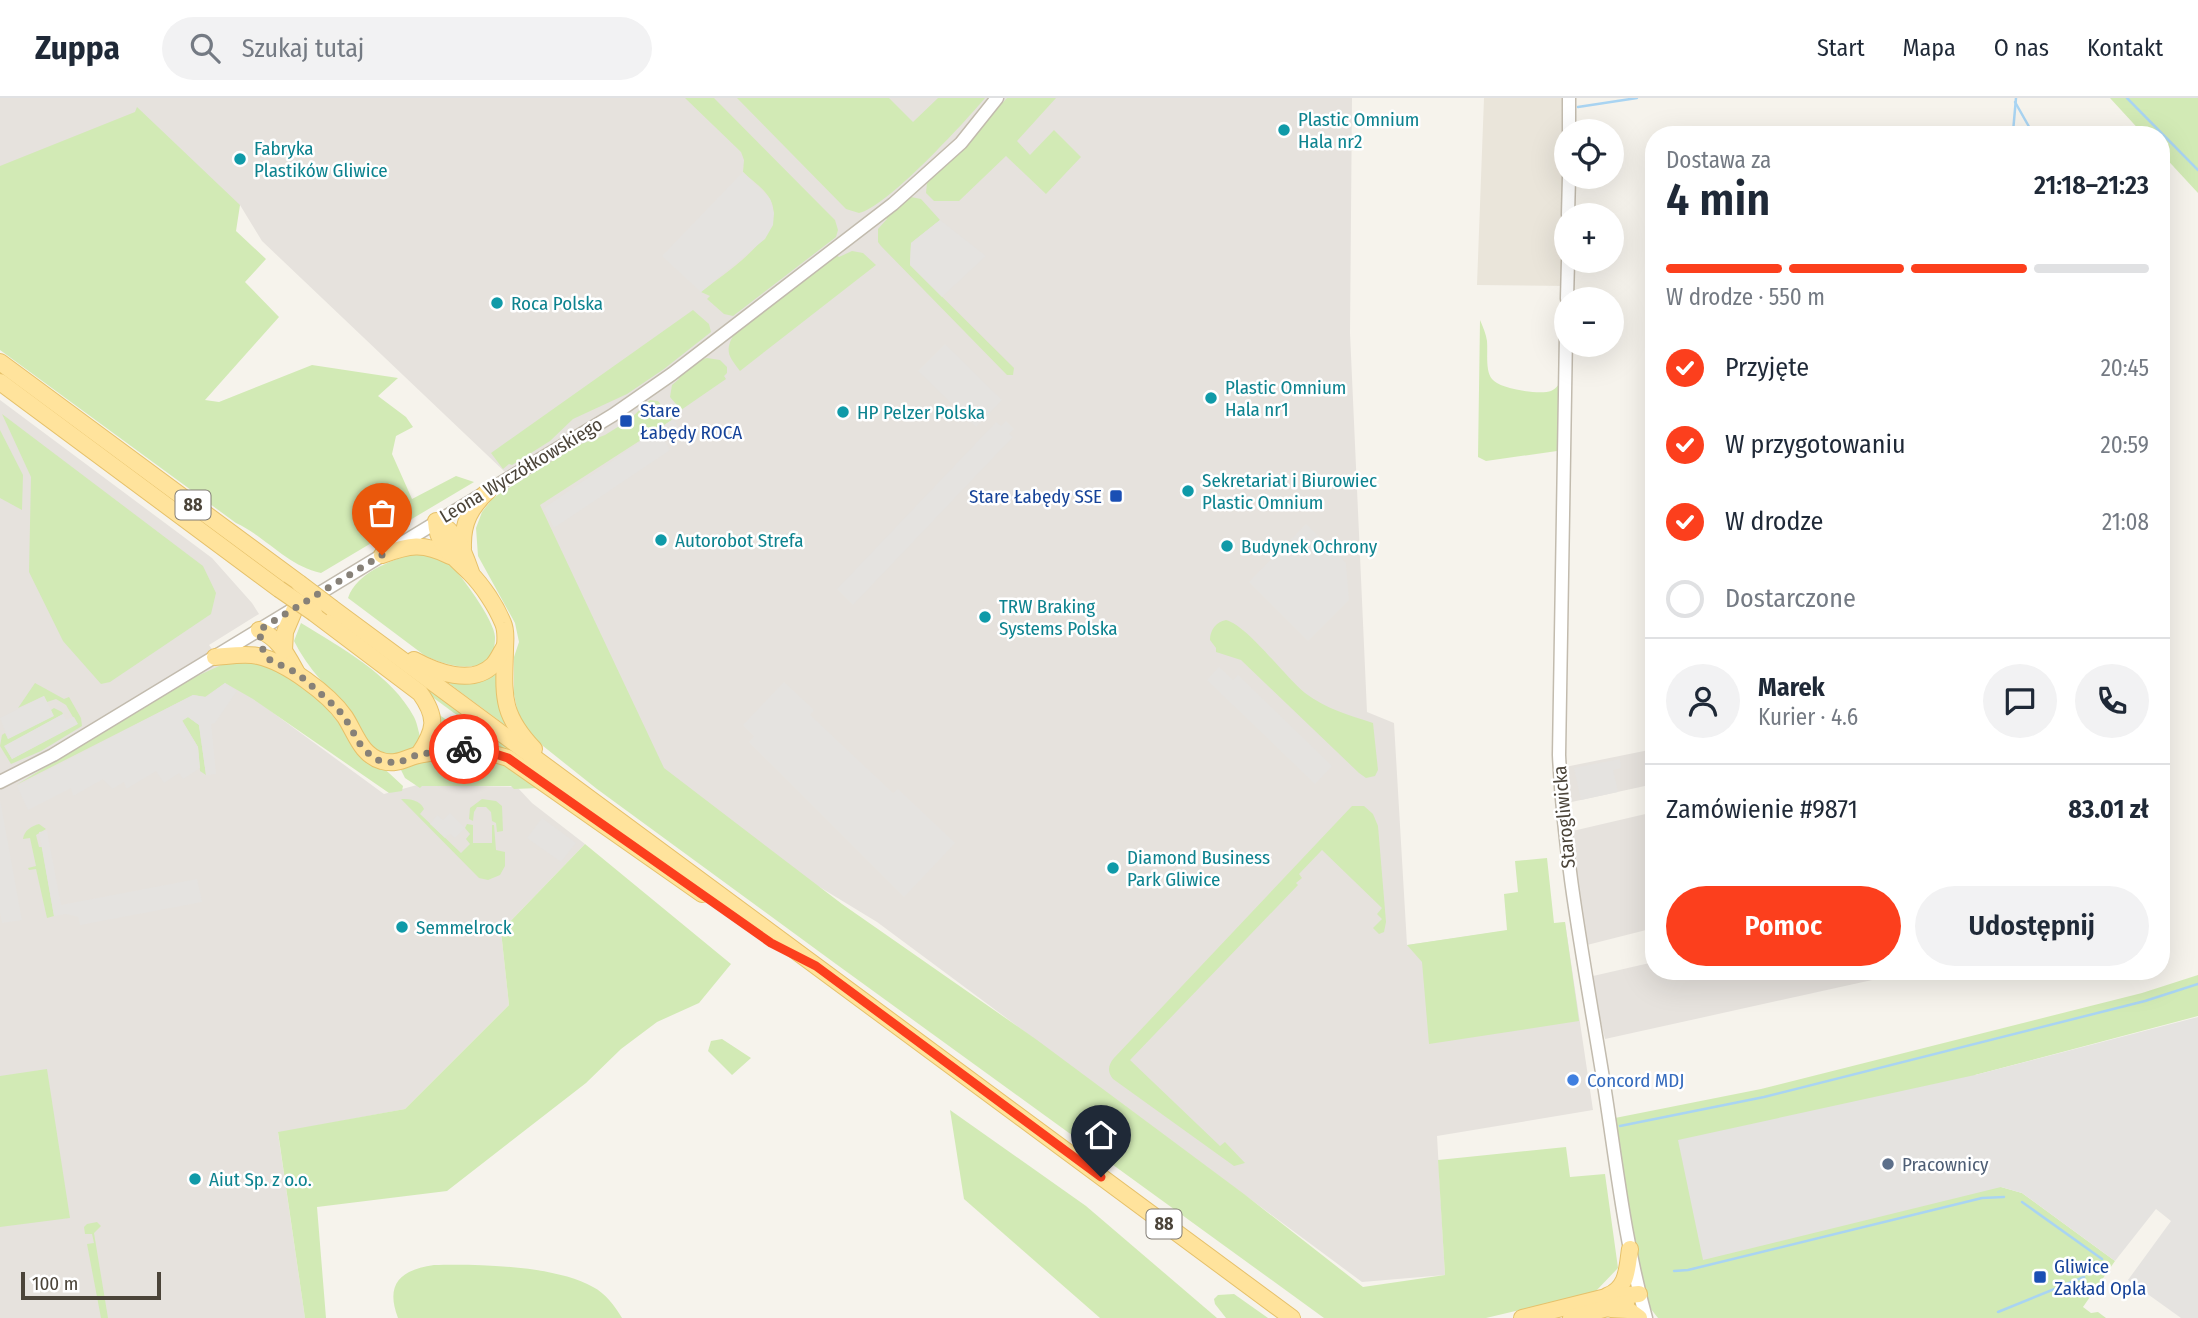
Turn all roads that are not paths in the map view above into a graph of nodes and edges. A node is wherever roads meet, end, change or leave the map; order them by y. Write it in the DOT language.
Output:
graph roads {
  1 [pos="997,98"];
  2 [pos="1569,98"];
  3 [pos="1569,119"];
  4 [pos="1566,357"];
  5 [pos="0,362"];
  6 [pos="0,383"];
  7 [pos="489,490"];
  8 [pos="436,521"];
  9 [pos="457,553"];
  10 [pos="382,555"];
  11 [pos="296,607"];
  12 [pos="259,630"];
  13 [pos="369,636"];
  14 [pos="505,646"];
  15 [pos="284,650"];
  16 [pos="215,657"];
  17 [pos="270,660"];
  18 [pos="297,673"];
  19 [pos="419,754"];
  20 [pos="565,780"];
  21 [pos="0,782"];
  22 [pos="816,966"];
  23 [pos="1630,1249"];
  24 [pos="1639,1294"];
  25 [pos="1603,1304"];
  26 [pos="1292,1318"];
  27 [pos="1522,1318"];
  28 [pos="1571,1318"];
  29 [pos="1639,1318"];
  30 [pos="1646,1318"];
  1 -- 7 [label="street, Leona Wyczółkowskiego"];
  2 -- 3 [label="street"];
  4 -- 23 [label="street, Starogliwicka"];
  5 -- 13 [label="main road, 88, bridge"];
  6 -- 19 [label="main road, bridge"];
  7 -- 8 [label="street, Leona Wyczółkowskiego"];
  7 -- 9 [label="main road"];
  8 -- 9 [label="main road"];
  8 -- 10 [label="street, Leona Wyczółkowskiego"];
  9 -- 10 [label="main road"];
  9 -- 14 [label="main road"];
  10 -- 11 [label="street, Leona Wyczółkowskiego"];
  11 -- 12 [label="street, Leona Wyczółkowskiego"];
  11 -- 15 [label="main road"];
  12 -- 15 [label="main road"];
  12 -- 16 [label="street, Leona Wyczółkowskiego"];
  12 -- 17 [label="main road"];
  13 -- 14 [label="main road"];
  13 -- 20 [label="main road, 88"];
  14 -- 20 [label="main road"];
  15 -- 18 [label="main road"];
  16 -- 17 [label="main road"];
  16 -- 21 [label="street, Leona Wyczółkowskiego"];
  17 -- 18 [label="main road"];
  18 -- 19 [label="main road"];
  19 -- 22 [label="main road"];
  20 -- 22 [label="main road, 88"];
  22 -- 26 [label="main road, 88"];
  23 -- 24 [label="street, Starogliwicka"];
  23 -- 25 [label="main road"];
  24 -- 25 [label="main road"];
  24 -- 30 [label="street, Starogliwicka"];
  25 -- 27 [label="main road"];
  25 -- 28 [label="main road"];
  25 -- 29 [label="main road"];
}
